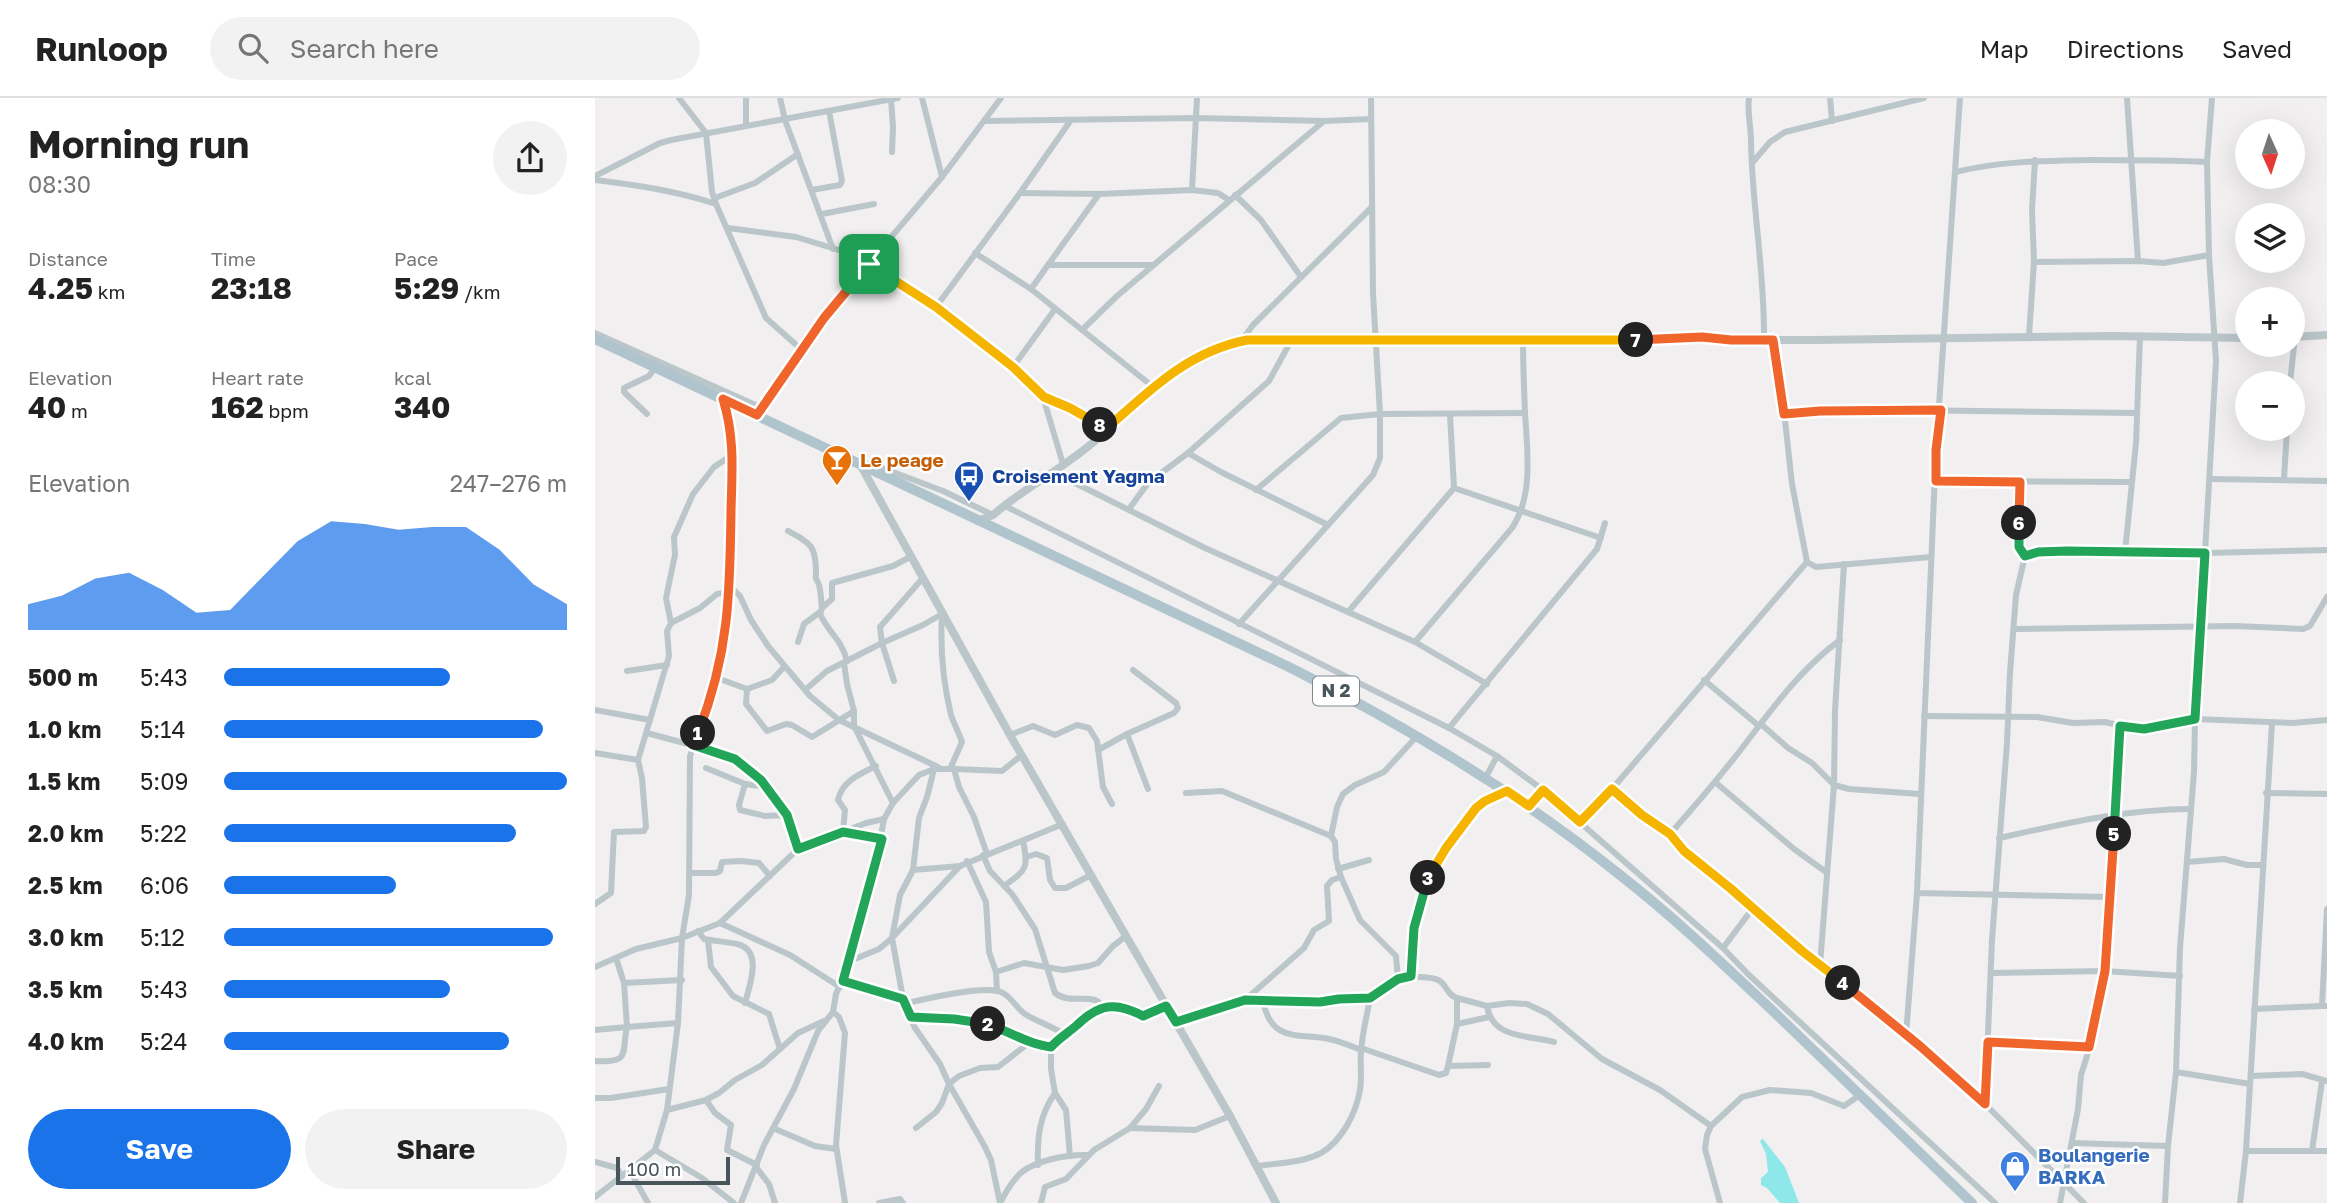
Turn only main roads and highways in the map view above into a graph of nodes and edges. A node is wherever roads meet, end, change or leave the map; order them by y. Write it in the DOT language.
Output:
graph roads {
  1 [pos="595,339"];
  2 [pos="1972,1203"];
  1 -- 2 [label="main road, N 2"];
}
